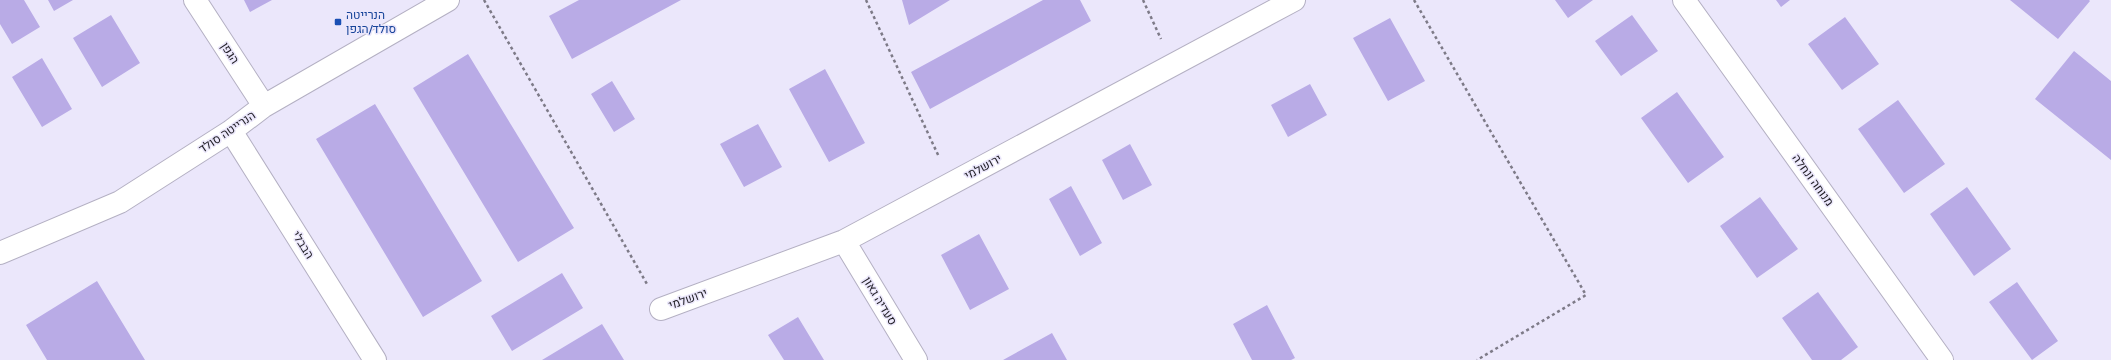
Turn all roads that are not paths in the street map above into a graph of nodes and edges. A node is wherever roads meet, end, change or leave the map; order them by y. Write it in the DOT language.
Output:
graph roads {
  1 [pos="195,0"];
  2 [pos="448,0"];
  3 [pos="1294,0"];
  4 [pos="1684,0"];
  5 [pos="264,106"];
  6 [pos="231,131"];
  7 [pos="844,242"];
  8 [pos="0,253"];
  9 [pos="661,309"];
  10 [pos="375,360"];
  11 [pos="916,360"];
  12 [pos="1942,360"];
  1 -- 5 [label="street, הגפן"];
  2 -- 5 [label="street, הנרייטה סולד"];
  3 -- 7 [label="street, ירושלמי"];
  4 -- 12 [label="street, מנוחה ונחלה"];
  5 -- 6 [label="street, הנרייטה סולד"];
  6 -- 8 [label="street, הנרייטה סולד"];
  6 -- 10 [label="street, הבבלי"];
  7 -- 9 [label="street, ירושלמי"];
  7 -- 11 [label="street, סעדיה גאון"];
}
